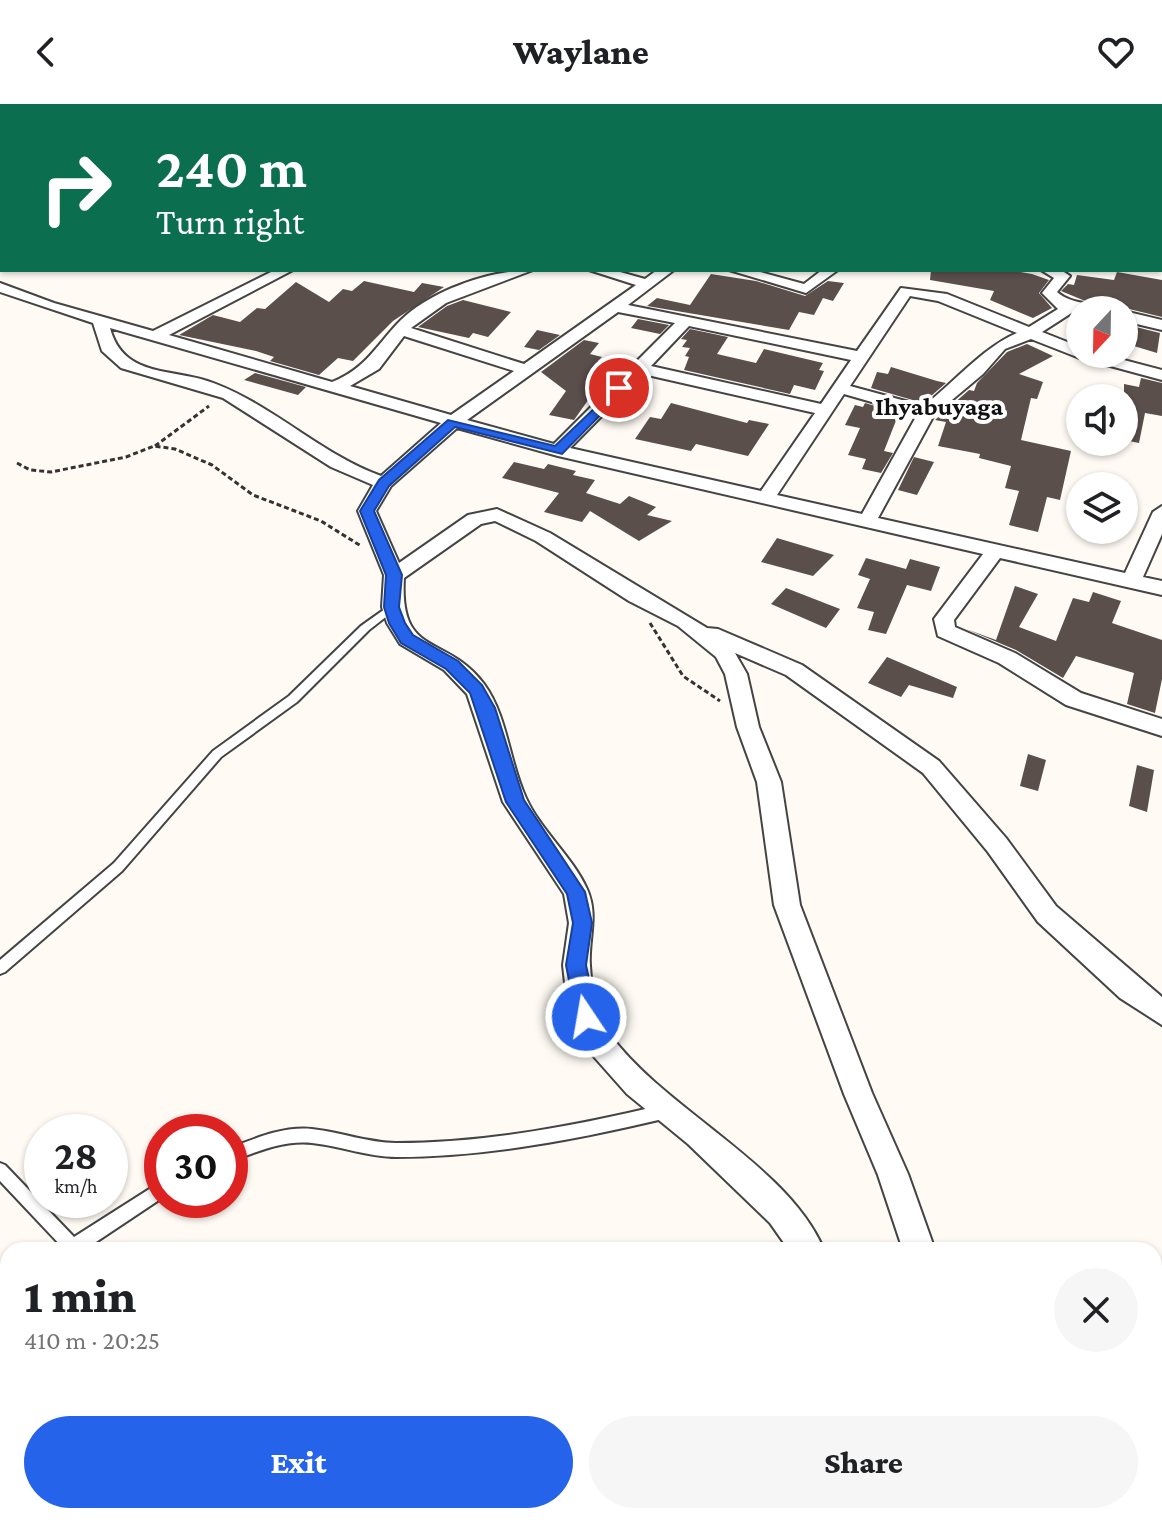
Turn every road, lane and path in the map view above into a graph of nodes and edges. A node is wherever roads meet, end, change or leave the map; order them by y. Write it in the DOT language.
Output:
graph roads {
  1 [pos="282,272"];
  2 [pos="521,272"];
  3 [pos="603,272"];
  4 [pos="664,272"];
  5 [pos="743,272"];
  6 [pos="828,272"];
  7 [pos="1053,272"];
  8 [pos="648,284"];
  9 [pos="0,287"];
  10 [pos="617,307"];
  11 [pos="1066,307"];
  12 [pos="1138,319"];
  13 [pos="100,320"];
  14 [pos="684,323"];
  15 [pos="1162,325"];
  16 [pos="401,330"];
  17 [pos="1028,334"];
  18 [pos="155,336"];
  19 [pos="1066,348"];
  20 [pos="861,357"];
  21 [pos="640,368"];
  22 [pos="1135,368"];
  23 [pos="526,370"];
  24 [pos="1162,375"];
  25 [pos="333,387"];
  26 [pos="843,389"];
  27 [pos="227,394"];
  28 [pos="827,411"];
  29 [pos="927,412"];
  30 [pos="453,422"];
  31 [pos="154,446"];
  32 [pos="558,451"];
  33 [pos="17,463"];
  34 [pos="343,468"];
  35 [pos="384,483"];
  36 [pos="765,499"];
  37 [pos="367,511"];
  38 [pos="1162,512"];
  39 [pos="866,523"];
  40 [pos="995,551"];
  41 [pos="390,566"];
  42 [pos="1132,580"];
  43 [pos="1162,588"];
  44 [pos="636,596"];
  45 [pos="392,607"];
  46 [pos="699,630"];
  47 [pos="748,727"];
  48 [pos="1162,728"];
  49 [pos="0,968"];
  50 [pos="1162,1013"];
  51 [pos="669,1111"];
  52 [pos="248,1148"];
  53 [pos="0,1170"];
  54 [pos="144,1201"];
  55 [pos="67,1242"];
  56 [pos="84,1242"];
  57 [pos="802,1242"];
  58 [pos="916,1242"];
  1 -- 18 [label="street"];
  2 -- 16 [label="street"];
  3 -- 8 [label="street"];
  4 -- 8 [label="street"];
  5 -- 6 [label="street"];
  7 -- 11 [label="street"];
  8 -- 10 [label="street"];
  9 -- 13 [label="street"];
  10 -- 14 [label="street"];
  10 -- 23 [label="street"];
  11 -- 17 [label="street"];
  12 -- 15 [label="street"];
  13 -- 18 [label="street"];
  13 -- 27 [label="street"];
  14 -- 20 [label="street"];
  14 -- 21 [label="street"];
  16 -- 23 [label="street"];
  16 -- 25 [label="street"];
  17 -- 19 [label="street"];
  17 -- 20 [label="street"];
  17 -- 29 [label="street"];
  18 -- 25 [label="street"];
  20 -- 26 [label="street"];
  21 -- 28 [label="street"];
  21 -- 32 [label="street"];
  22 -- 24 [label="street"];
  23 -- 30 [label="street"];
  25 -- 30 [label="street"];
  26 -- 28 [label="street"];
  26 -- 29 [label="street"];
  27 -- 31 [label="path"];
  27 -- 34 [label="street"];
  28 -- 36 [label="street"];
  29 -- 39 [label="street"];
  30 -- 32 [label="street"];
  30 -- 35 [label="street"];
  31 -- 33 [label="path"];
  31 -- 41 [label="path"];
  32 -- 36 [label="street"];
  34 -- 35 [label="street"];
  34 -- 37 [label="street"];
  35 -- 37 [label="street"];
  36 -- 39 [label="street"];
  37 -- 41 [label="street"];
  38 -- 42 [label="street"];
  39 -- 40 [label="street"];
  40 -- 42 [label="street"];
  40 -- 48 [label="street"];
  41 -- 44 [label="street"];
  41 -- 45 [label="street"];
  42 -- 43 [label="street"];
  44 -- 46 [label="street"];
  44 -- 47 [label="path"];
  45 -- 49 [label="lane"];
  45 -- 51 [label="street"];
  46 -- 47 [label="street"];
  46 -- 50 [label="street"];
  47 -- 58 [label="street"];
  51 -- 52 [label="lane"];
  51 -- 57 [label="street"];
  53 -- 55 [label="lane"];
  54 -- 56 [label="lane"];
}
